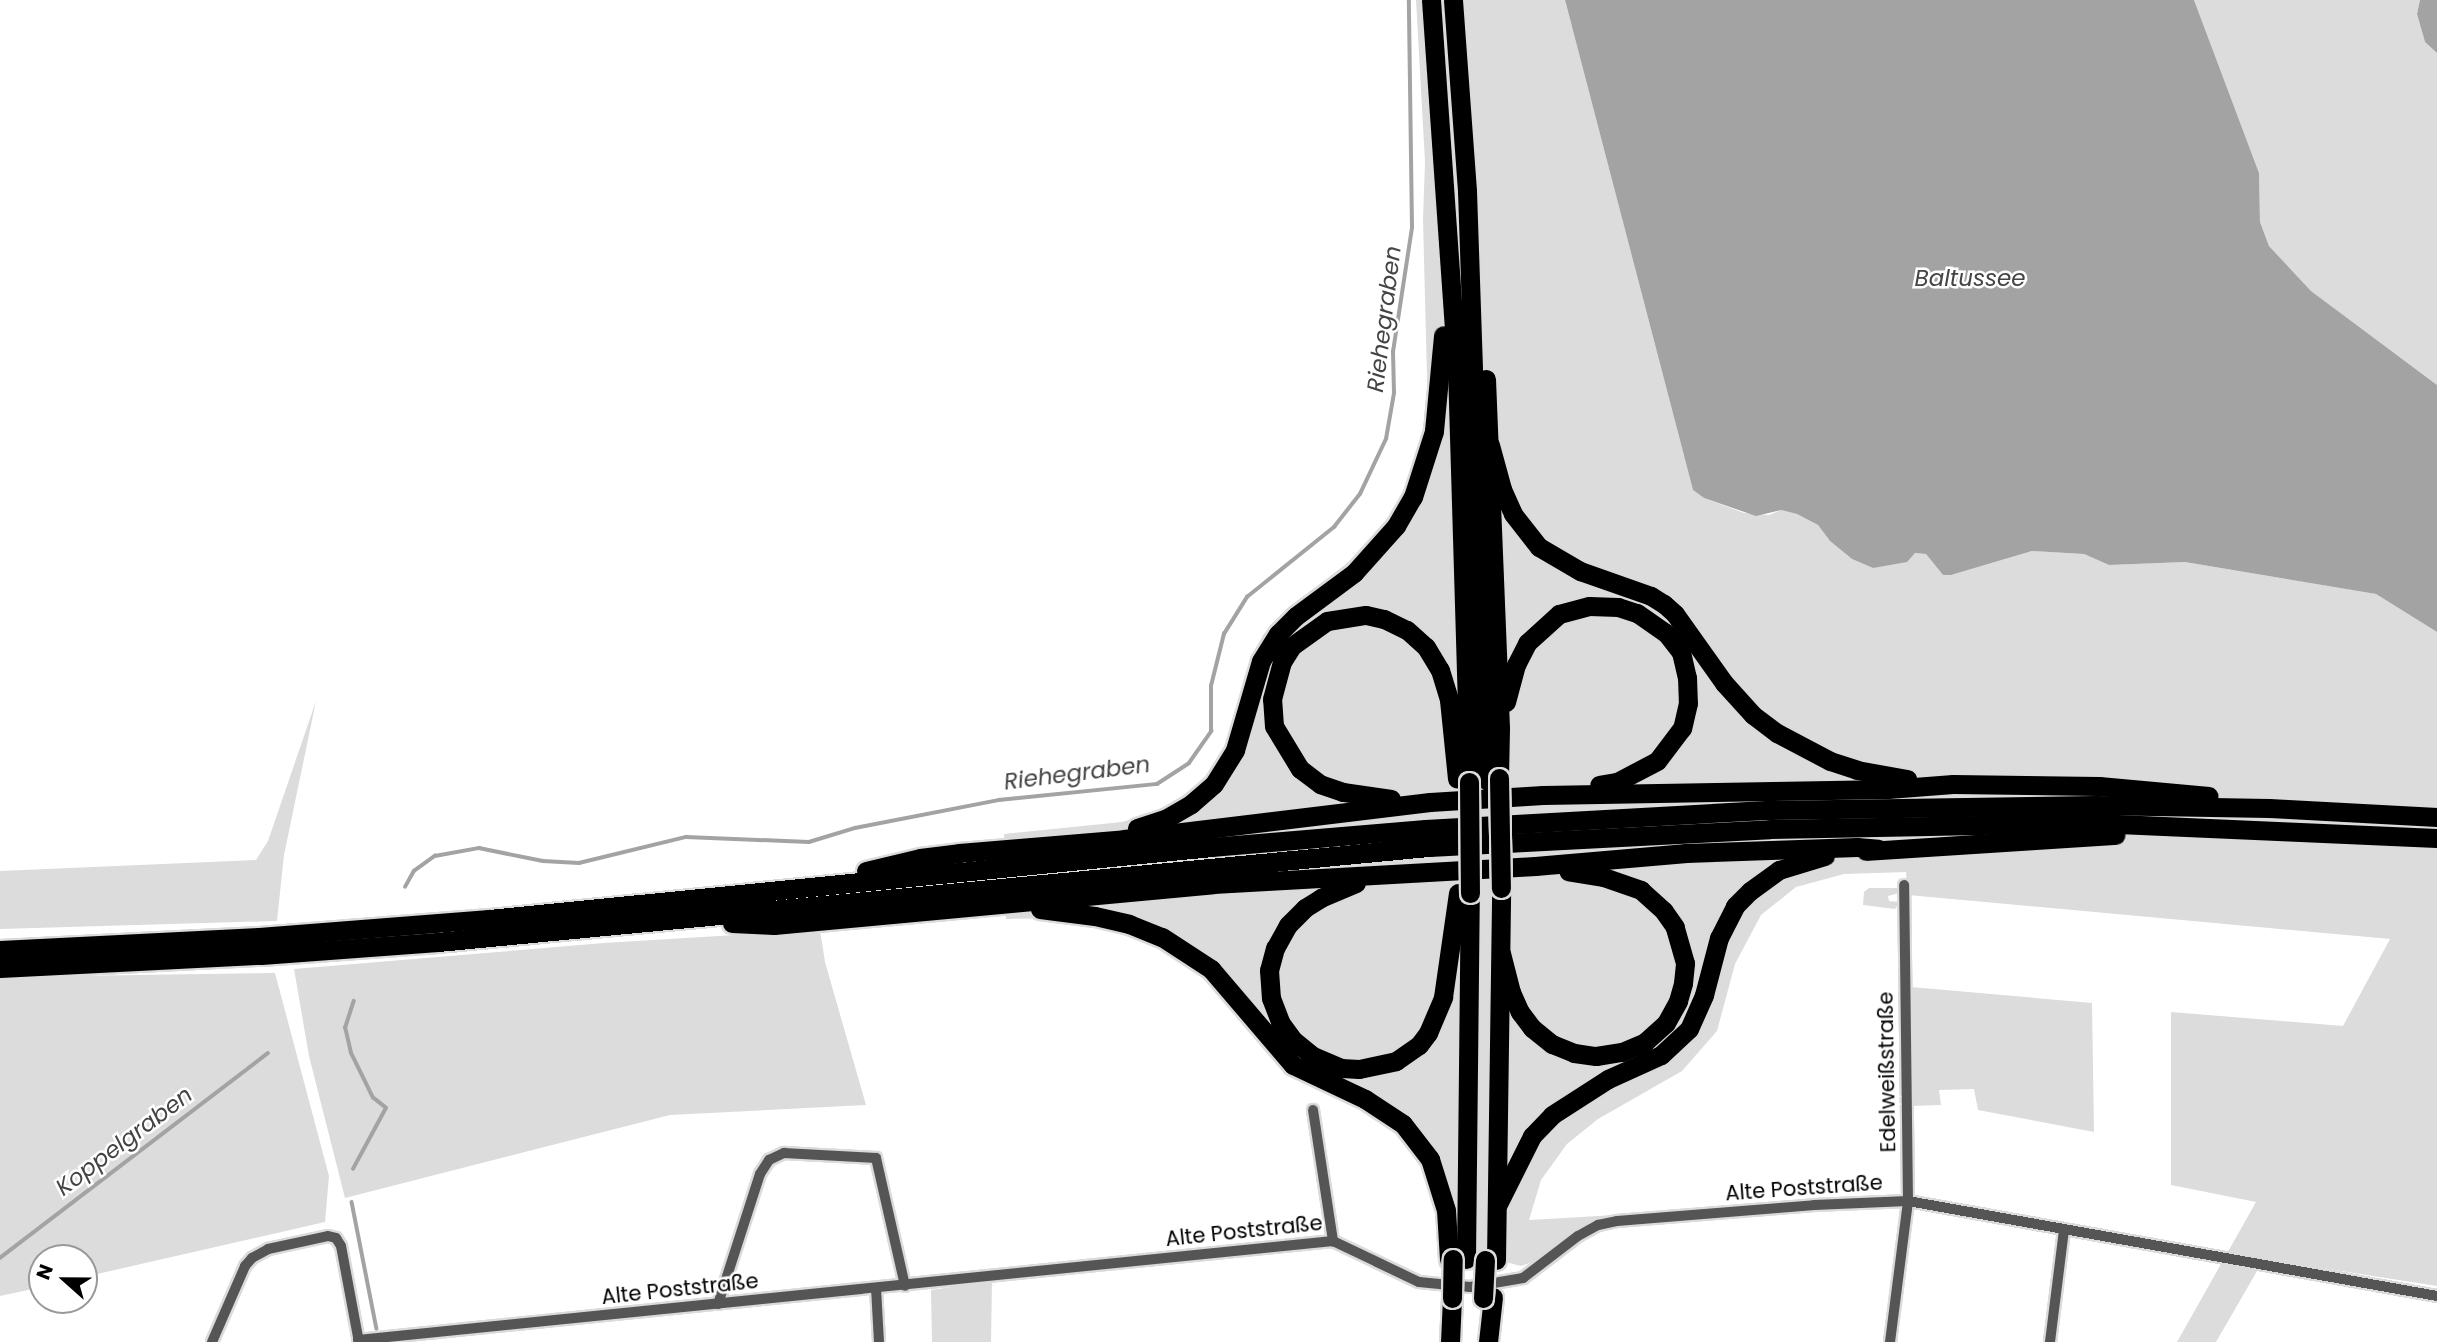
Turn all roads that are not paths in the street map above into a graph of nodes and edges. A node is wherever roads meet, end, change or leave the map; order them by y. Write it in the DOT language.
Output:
graph roads {
  1 [pos="1432,0"];
  2 [pos="1452,0"];
  3 [pos="1440,116"];
  4 [pos="1467,191"];
  5 [pos="1443,335"];
  6 [pos="1490,444"];
  7 [pos="1500,729"];
  8 [pos="1478,781"];
  9 [pos="1953,784"];
  10 [pos="1543,795"];
  11 [pos="1430,802"];
  12 [pos="2269,808"];
  13 [pos="2437,817"];
  14 [pos="2175,827"];
  15 [pos="2437,838"];
  16 [pos="1090,842"];
  17 [pos="1878,849"];
  18 [pos="1535,866"];
  19 [pos="1375,877"];
  20 [pos="1904,885"];
  21 [pos="799,888"];
  22 [pos="1479,890"];
  23 [pos="994,905"];
  24 [pos="664,920"];
  25 [pos="0,950"];
  26 [pos="1501,953"];
  27 [pos="0,968"];
  28 [pos="1312,1110"];
  29 [pos="1908,1201"];
  30 [pos="1498,1204"];
  31 [pos="2064,1230"];
  32 [pos="1333,1241"];
  33 [pos="1470,1259"];
  34 [pos="905,1286"];
  35 [pos="876,1288"];
  36 [pos="2437,1296"];
  37 [pos="1473,1298"];
  38 [pos="718,1304"];
  39 [pos="358,1341"];
  40 [pos="212,1342"];
  41 [pos="879,1342"];
  42 [pos="1450,1342"];
  43 [pos="1461,1342"];
  44 [pos="1481,1342"];
  45 [pos="1488,1342"];
  46 [pos="1891,1342"];
  47 [pos="2050,1342"];
  1 -- 3 [label="highway"];
  2 -- 4 [label="highway"];
  3 -- 5 [label="highway"];
  3 -- 8 [label="highway"];
  4 -- 6 [label="highway"];
  4 -- 8 [label="highway"];
  5 -- 8 [label="highway"];
  5 -- 16 [label="highway"];
  6 -- 7 [label="highway"];
  6 -- 9 [label="highway"];
  7 -- 8 [label="highway"];
  7 -- 10 [label="highway"];
  8 -- 11 [label="highway"];
  8 -- 22 [label="highway, bridge"];
  8 -- 22 [label="highway, bridge"];
  9 -- 10 [label="highway"];
  9 -- 12 [label="highway"];
  10 -- 11 [label="highway"];
  11 -- 16 [label="highway"];
  12 -- 13 [label="highway"];
  12 -- 21 [label="highway"];
  14 -- 15 [label="highway"];
  14 -- 17 [label="highway"];
  14 -- 24 [label="highway"];
  16 -- 21 [label="highway"];
  17 -- 18 [label="highway"];
  17 -- 30 [label="highway"];
  18 -- 19 [label="highway"];
  18 -- 26 [label="highway"];
  19 -- 22 [label="highway"];
  19 -- 23 [label="highway"];
  20 -- 29 [label="street, Edelweißstraße"];
  21 -- 25 [label="highway"];
  22 -- 26 [label="highway"];
  22 -- 33 [label="highway"];
  23 -- 24 [label="highway"];
  23 -- 33 [label="highway"];
  24 -- 27 [label="highway"];
  26 -- 30 [label="highway"];
  28 -- 32 [label="street"];
  29 -- 31 [label="street, Alte Poststraße"];
  29 -- 32 [label="street, Alte Poststraße"];
  29 -- 46 [label="street, Edelweißstraße"];
  30 -- 33 [label="highway"];
  31 -- 36 [label="street, Alte Poststraße"];
  31 -- 47 [label="street"];
  32 -- 34 [label="street, Alte Poststraße"];
  33 -- 37 [label="highway, bridge"];
  33 -- 37 [label="highway"];
  34 -- 35 [label="street, Alte Poststraße"];
  34 -- 38 [label="street"];
  35 -- 38 [label="street, Alte Poststraße"];
  35 -- 41 [label="street"];
  37 -- 42 [label="highway"];
  37 -- 43 [label="highway"];
  37 -- 44 [label="highway"];
  37 -- 45 [label="highway"];
  38 -- 39 [label="street, Alte Poststraße"];
  39 -- 40 [label="street"];
}
